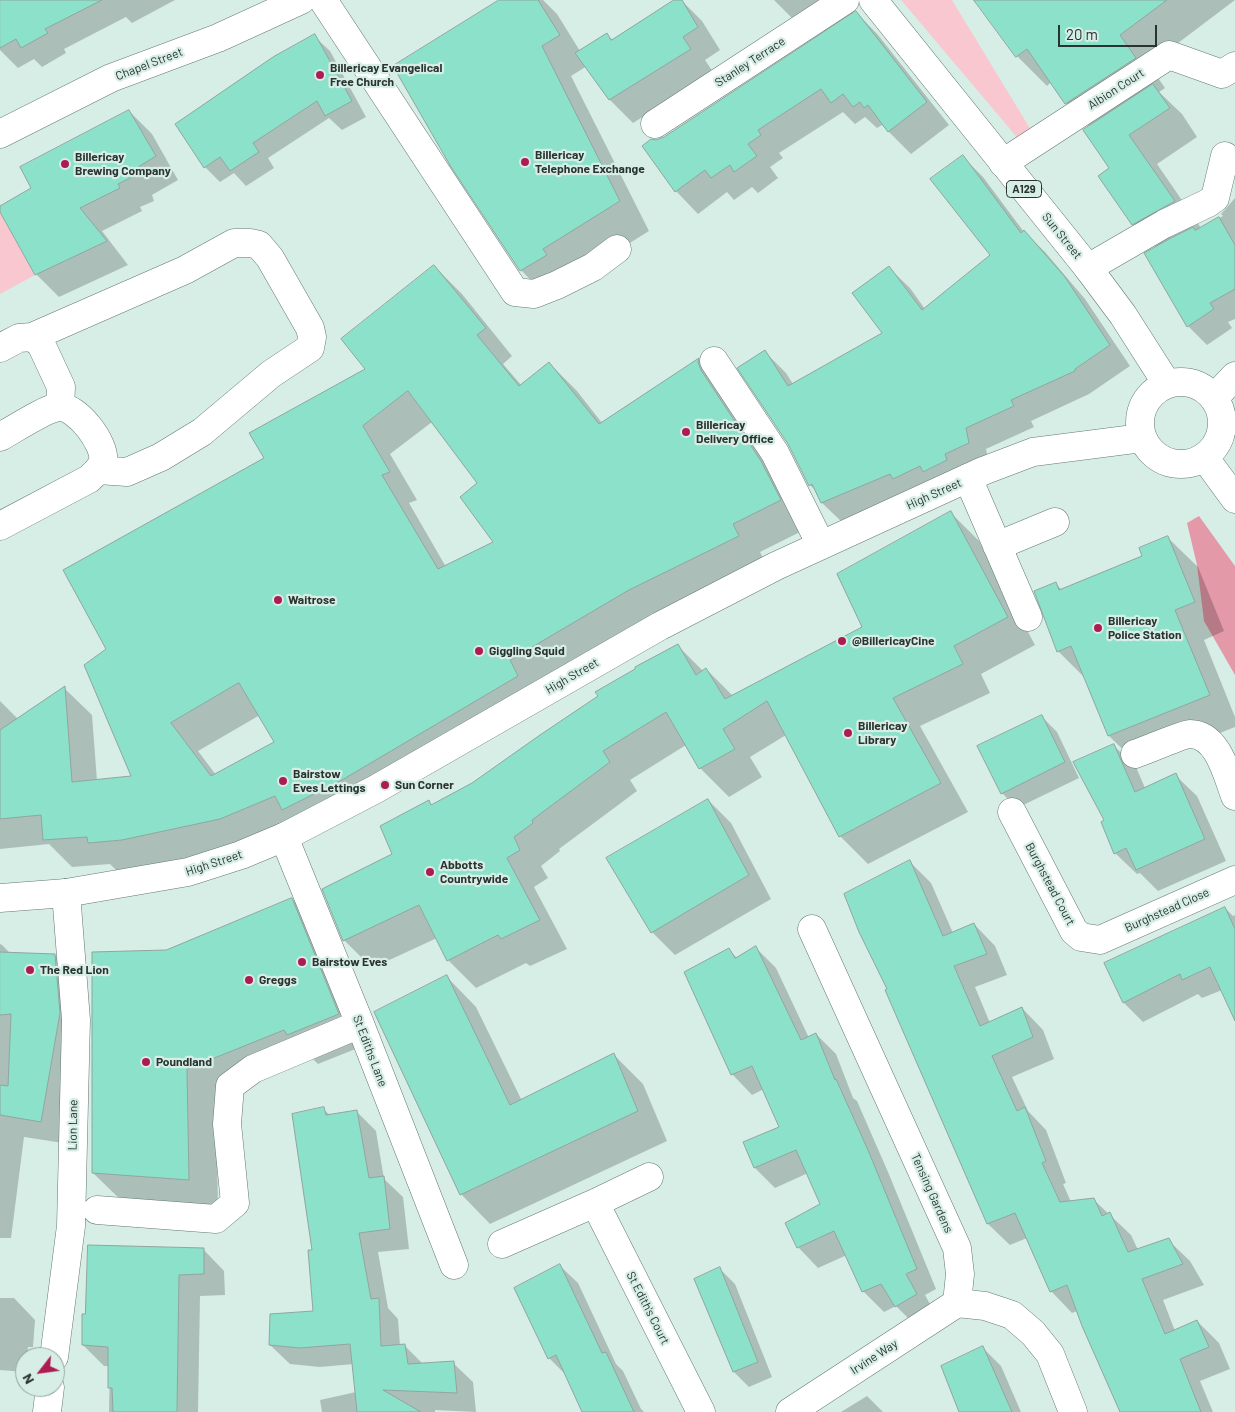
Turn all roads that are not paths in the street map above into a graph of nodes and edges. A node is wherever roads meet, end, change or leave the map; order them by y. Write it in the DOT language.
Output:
graph roads {
  1 [pos="301,0"];
  2 [pos="323,0"];
  3 [pos="845,0"];
  4 [pos="874,0"];
  5 [pos="1235,66"];
  6 [pos="655,124"];
  7 [pos="0,134"];
  8 [pos="1225,156"];
  9 [pos="1003,162"];
  10 [pos="617,249"];
  11 [pos="1088,268"];
  12 [pos="32,337"];
  13 [pos="0,348"];
  14 [pos="714,361"];
  15 [pos="1235,376"];
  16 [pos="1167,384"];
  17 [pos="1214,398"];
  18 [pos="60,407"];
  19 [pos="0,438"];
  20 [pos="1142,438"];
  21 [pos="1205,458"];
  22 [pos="98,470"];
  23 [pos="968,478"];
  24 [pos="1235,499"];
  25 [pos="1054,522"];
  26 [pos="0,526"];
  27 [pos="820,545"];
  28 [pos="997,546"];
  29 [pos="1028,617"];
  30 [pos="1135,754"];
  31 [pos="1235,796"];
  32 [pos="1012,812"];
  33 [pos="284,837"];
  34 [pos="1235,880"];
  35 [pos="66,893"];
  36 [pos="0,898"];
  37 [pos="812,929"];
  38 [pos="1100,940"];
  39 [pos="360,1024"];
  40 [pos="649,1177"];
  41 [pos="595,1204"];
  42 [pos="97,1210"];
  43 [pos="502,1244"];
  44 [pos="454,1265"];
  45 [pos="957,1303"];
  46 [pos="55,1347"];
  47 [pos="49,1397"];
  48 [pos="47,1412"];
  49 [pos="701,1412"];
  50 [pos="790,1412"];
  51 [pos="1073,1412"];
  1 -- 7 [label="street, Chapel Street"];
  2 -- 10 [label="street"];
  3 -- 6 [label="street, Stanley Terrace"];
  4 -- 9 [label="street, Sun Street / A129"];
  5 -- 9 [label="street, Albion Court"];
  8 -- 11 [label="street"];
  9 -- 11 [label="street, Sun Street / A129"];
  11 -- 16 [label="street, Sun Street / A129"];
  12 -- 13 [label="street"];
  12 -- 18 [label="street"];
  12 -- 22 [label="street"];
  14 -- 27 [label="street"];
  15 -- 17 [label="street"];
  16 -- 17 [label="street"];
  16 -- 20 [label="street"];
  17 -- 21 [label="street"];
  18 -- 19 [label="street"];
  18 -- 22 [label="street"];
  20 -- 21 [label="street"];
  20 -- 23 [label="street, High Street"];
  21 -- 24 [label="street"];
  22 -- 26 [label="street"];
  23 -- 27 [label="street, High Street"];
  23 -- 28 [label="street"];
  25 -- 28 [label="street"];
  27 -- 33 [label="street, High Street"];
  28 -- 29 [label="street"];
  30 -- 31 [label="street"];
  32 -- 38 [label="street, Burghstead Court"];
  33 -- 35 [label="street, High Street"];
  33 -- 39 [label="street, St Ediths Lane"];
  34 -- 38 [label="street, Burghstead Close"];
  35 -- 36 [label="street, High Street"];
  35 -- 46 [label="street, Lion Lane"];
  37 -- 45 [label="street, Tensing Gardens"];
  39 -- 42 [label="street"];
  39 -- 44 [label="street, St Ediths Lane"];
  40 -- 41 [label="street"];
  41 -- 43 [label="street"];
  41 -- 49 [label="street, St Edith's Court"];
  45 -- 50 [label="street, Irvine Way"];
  45 -- 51 [label="street"];
  47 -- 48 [label="street"];
}
